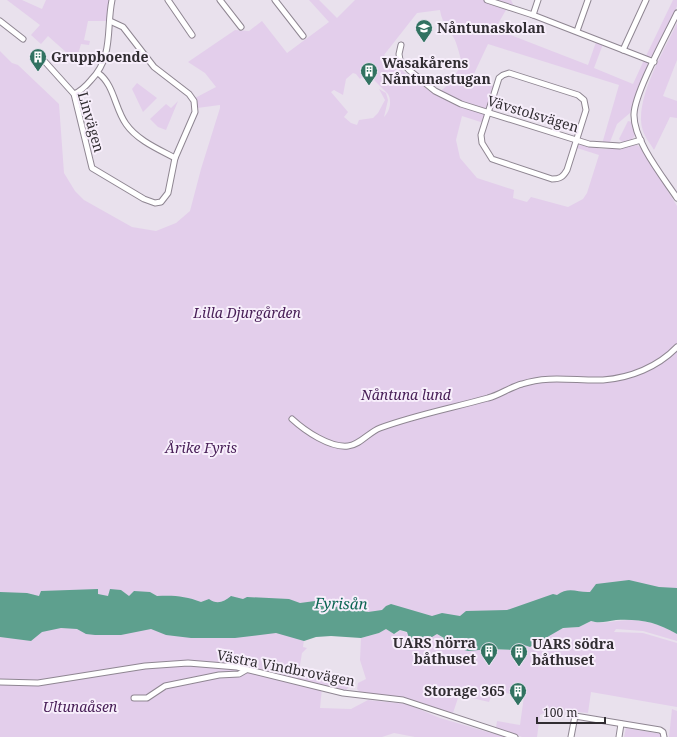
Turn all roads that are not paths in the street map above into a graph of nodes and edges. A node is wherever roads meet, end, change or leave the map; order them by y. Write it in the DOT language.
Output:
graph roads {
  1 [pos="112,0"];
  2 [pos="168,0"];
  3 [pos="220,0"];
  4 [pos="275,0"];
  5 [pos="487,0"];
  6 [pos="538,0"];
  7 [pos="588,0"];
  8 [pos="646,0"];
  9 [pos="677,13"];
  10 [pos="533,15"];
  11 [pos="0,21"];
  12 [pos="110,21"];
  13 [pos="241,27"];
  14 [pos="577,31"];
  15 [pos="192,35"];
  16 [pos="303,36"];
  17 [pos="23,39"];
  18 [pos="401,45"];
  19 [pos="623,50"];
  20 [pos="38,54"];
  21 [pos="654,62"];
  22 [pos="98,73"];
  23 [pos="74,94"];
  24 [pos="488,113"];
  25 [pos="576,140"];
  26 [pos="641,140"];
  27 [pos="175,158"];
  28 [pos="677,198"];
  29 [pos="677,348"];
  30 [pos="292,419"];
  31 [pos="246,670"];
  32 [pos="0,682"];
  33 [pos="134,698"];
  34 [pos="621,724"];
  35 [pos="664,734"];
  36 [pos="515,737"];
  37 [pos="571,737"];
  38 [pos="619,737"];
  1 -- 12 [label="street"];
  2 -- 15 [label="street"];
  3 -- 13 [label="street"];
  4 -- 16 [label="street"];
  5 -- 10 [label="street"];
  6 -- 10 [label="street"];
  7 -- 14 [label="street"];
  8 -- 19 [label="street"];
  9 -- 21 [label="street"];
  10 -- 14 [label="street"];
  11 -- 17 [label="street"];
  12 -- 22 [label="street"];
  12 -- 27 [label="street, Linvägen"];
  14 -- 19 [label="street"];
  18 -- 24 [label="street, Vävstolsvägen"];
  19 -- 21 [label="street"];
  20 -- 23 [label="street, Linvägen"];
  21 -- 26 [label="street"];
  22 -- 23 [label="street"];
  22 -- 27 [label="street"];
  23 -- 27 [label="street, Linvägen"];
  24 -- 25 [label="street, Vävstolsvägen"];
  24 -- 25 [label="street"];
  24 -- 25 [label="street"];
  25 -- 26 [label="street, Vävstolsvägen"];
  26 -- 28 [label="street"];
  29 -- 30 [label="street"];
  31 -- 32 [label="street, Västra Vindbrovägen"];
  31 -- 33 [label="street"];
  31 -- 36 [label="street, Västra Vindbrovägen"];
  34 -- 35 [label="street"];
  34 -- 37 [label="street"];
  34 -- 38 [label="street"];
}
